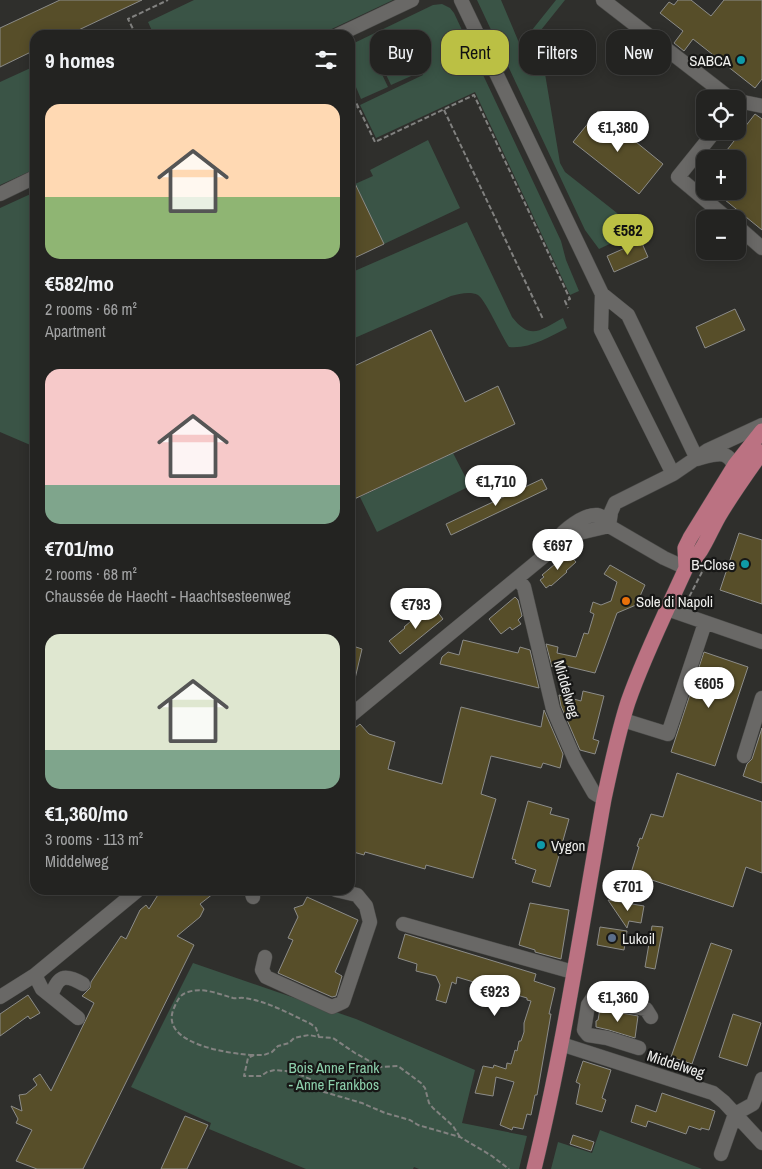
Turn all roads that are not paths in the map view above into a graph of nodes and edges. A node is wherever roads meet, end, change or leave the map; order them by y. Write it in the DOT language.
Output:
graph roads {
  1 [pos="412,0"];
  2 [pos="461,0"];
  3 [pos="603,0"];
  4 [pos="349,30"];
  5 [pos="722,90"];
  6 [pos="746,103"];
  7 [pos="762,106"];
  8 [pos="708,140"];
  9 [pos="30,179"];
  10 [pos="0,194"];
  11 [pos="717,210"];
  12 [pos="746,234"];
  13 [pos="762,248"];
  14 [pos="602,294"];
  15 [pos="762,425"];
  16 [pos="762,431"];
  17 [pos="762,452"];
  18 [pos="698,458"];
  19 [pos="735,465"];
  20 [pos="673,474"];
  21 [pos="738,485"];
  22 [pos="609,526"];
  23 [pos="686,568"];
  24 [pos="518,579"];
  25 [pos="674,612"];
  26 [pos="705,623"];
  27 [pos="762,642"];
  28 [pos="762,698"];
  29 [pos="355,712"];
  30 [pos="623,720"];
  31 [pos="744,756"];
  32 [pos="604,799"];
  33 [pos="132,895"];
  34 [pos="355,895"];
  35 [pos="403,924"];
  36 [pos="265,957"];
  37 [pos="573,972"];
  38 [pos="35,975"];
  39 [pos="83,984"];
  40 [pos="51,996"];
  41 [pos="0,997"];
  42 [pos="651,1017"];
  43 [pos="78,1018"];
  44 [pos="561,1044"];
  45 [pos="639,1048"];
  46 [pos="762,1079"];
  47 [pos="735,1114"];
  48 [pos="762,1143"];
  49 [pos="720,1154"];
  50 [pos="534,1169"];
  1 -- 4 [label="street"];
  2 -- 14 [label="street"];
  3 -- 5 [label="street"];
  6 -- 7 [label="street"];
  8 -- 11 [label="street"];
  9 -- 10 [label="street"];
  12 -- 13 [label="street"];
  14 -- 18 [label="street"];
  14 -- 20 [label="street"];
  15 -- 18 [label="street"];
  16 -- 19 [label="main road"];
  17 -- 21 [label="main road"];
  18 -- 19 [label="street"];
  18 -- 20 [label="street"];
  19 -- 21 [label="street"];
  19 -- 23 [label="main road"];
  20 -- 22 [label="street"];
  21 -- 23 [label="main road"];
  22 -- 23 [label="street"];
  22 -- 24 [label="street"];
  23 -- 25 [label="main road"];
  24 -- 29 [label="street"];
  24 -- 32 [label="street, Middelweg"];
  25 -- 26 [label="street"];
  25 -- 30 [label="main road"];
  26 -- 27 [label="street"];
  26 -- 30 [label="street"];
  28 -- 31 [label="street"];
  30 -- 32 [label="main road"];
  32 -- 37 [label="main road"];
  33 -- 38 [label="street"];
  34 -- 36 [label="street"];
  35 -- 37 [label="street"];
  37 -- 44 [label="main road"];
  38 -- 40 [label="street"];
  38 -- 41 [label="street"];
  39 -- 40 [label="street"];
  40 -- 43 [label="street"];
  42 -- 45 [label="street"];
  44 -- 47 [label="street, Middelweg"];
  44 -- 50 [label="main road"];
  46 -- 47 [label="street"];
  47 -- 48 [label="street, Middelweg"];
  47 -- 49 [label="street"];
}
